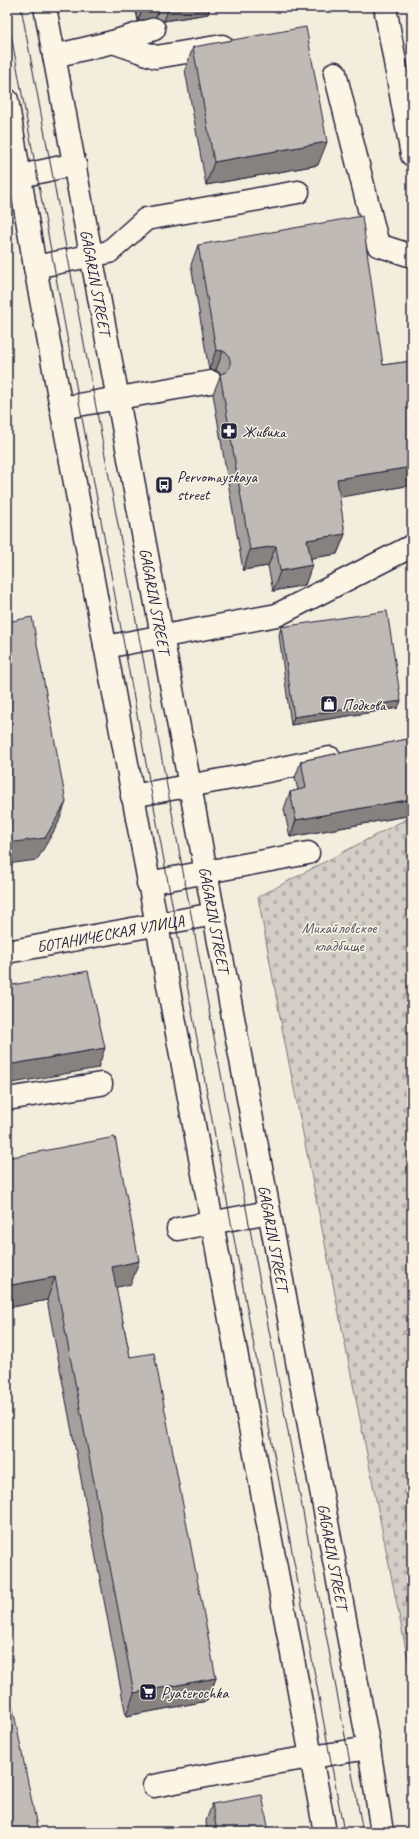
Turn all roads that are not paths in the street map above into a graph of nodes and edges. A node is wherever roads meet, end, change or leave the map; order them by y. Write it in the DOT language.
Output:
graph roads {
  1 [pos="45,7"];
  2 [pos="385,7"];
  3 [pos="154,29"];
  4 [pos="113,42"];
  5 [pos="245,42"];
  6 [pos="54,56"];
  7 [pos="335,73"];
  8 [pos="7,100"];
  9 [pos="412,155"];
  10 [pos="74,164"];
  11 [pos="13,178"];
  12 [pos="298,192"];
  13 [pos="92,256"];
  14 [pos="412,256"];
  15 [pos="35,267"];
  16 [pos="211,382"];
  17 [pos="118,398"];
  18 [pos="61,408"];
  19 [pos="412,546"];
  20 [pos="162,636"];
  21 [pos="105,647"];
  22 [pos="350,754"];
  23 [pos="190,786"];
  24 [pos="132,796"];
  25 [pos="308,853"];
  26 [pos="206,872"];
  27 [pos="148,882"];
  28 [pos="214,914"];
  29 [pos="156,924"];
  30 [pos="7,952"];
  31 [pos="101,1084"];
  32 [pos="7,1099"];
  33 [pos="269,1212"];
  34 [pos="212,1223"];
  35 [pos="178,1229"];
  36 [pos="369,1748"];
  37 [pos="311,1758"];
  38 [pos="154,1786"];
  39 [pos="326,1832"];
  40 [pos="382,1832"];
  1 -- 6 [label="main road, GAGARIN STREET"];
  2 -- 9 [label="main road"];
  3 -- 4 [label="main road"];
  4 -- 5 [label="main road"];
  4 -- 6 [label="main road"];
  6 -- 10 [label="main road, GAGARIN STREET"];
  7 -- 14 [label="main road"];
  8 -- 11 [label="main road"];
  10 -- 11 [label="main road"];
  10 -- 13 [label="main road, GAGARIN STREET"];
  11 -- 15 [label="main road"];
  12 -- 13 [label="main road"];
  13 -- 15 [label="main road"];
  13 -- 17 [label="main road, GAGARIN STREET"];
  15 -- 18 [label="main road"];
  16 -- 17 [label="main road"];
  17 -- 18 [label="main road"];
  17 -- 20 [label="main road, GAGARIN STREET"];
  18 -- 21 [label="main road"];
  19 -- 20 [label="main road"];
  20 -- 21 [label="main road"];
  20 -- 23 [label="main road, GAGARIN STREET"];
  21 -- 24 [label="main road"];
  22 -- 23 [label="main road"];
  23 -- 24 [label="main road"];
  23 -- 26 [label="main road, GAGARIN STREET"];
  24 -- 27 [label="main road"];
  25 -- 26 [label="main road"];
  26 -- 27 [label="main road"];
  26 -- 28 [label="main road, GAGARIN STREET"];
  27 -- 29 [label="main road"];
  28 -- 29 [label="main road, БОТАНИЧЕСКАЯ УЛИЦА"];
  28 -- 33 [label="main road, GAGARIN STREET"];
  29 -- 30 [label="main road, БОТАНИЧЕСКАЯ УЛИЦА"];
  29 -- 34 [label="main road"];
  31 -- 32 [label="main road"];
  33 -- 34 [label="main road"];
  33 -- 36 [label="main road, GAGARIN STREET"];
  34 -- 35 [label="main road"];
  34 -- 37 [label="main road"];
  36 -- 37 [label="main road"];
  36 -- 40 [label="main road, GAGARIN STREET"];
  37 -- 38 [label="main road"];
  37 -- 39 [label="main road"];
}
